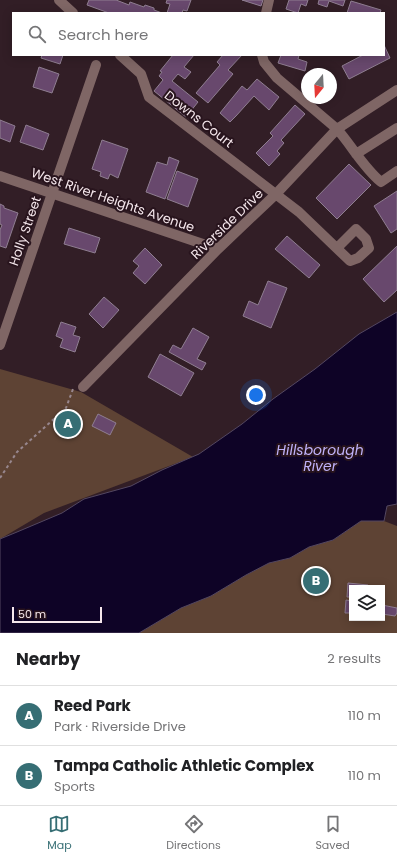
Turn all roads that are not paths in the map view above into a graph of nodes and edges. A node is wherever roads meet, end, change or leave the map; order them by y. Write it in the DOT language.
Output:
graph roads {
  1 [pos="59,0"];
  2 [pos="269,0"];
  3 [pos="72,12"];
  4 [pos="266,12"];
  5 [pos="121,56"];
  6 [pos="262,56"];
  7 [pos="96,64"];
  8 [pos="397,90"];
  9 [pos="397,128"];
  10 [pos="336,129"];
  11 [pos="356,154"];
  12 [pos="397,171"];
  13 [pos="0,176"];
  14 [pos="52,193"];
  15 [pos="276,194"];
  16 [pos="337,248"];
  17 [pos="218,249"];
  18 [pos="0,345"];
  19 [pos="83,387"];
  1 -- 3 [label="street"];
  2 -- 4 [label="street"];
  5 -- 15 [label="street, Downs Court"];
  6 -- 10 [label="street"];
  7 -- 14 [label="street, Holly Street"];
  8 -- 10 [label="street, Riverside Drive"];
  9 -- 11 [label="street"];
  10 -- 11 [label="street"];
  10 -- 15 [label="street, Riverside Drive"];
  11 -- 12 [label="street"];
  13 -- 14 [label="street, West River Heights Avenue"];
  14 -- 17 [label="street, West River Heights Avenue"];
  14 -- 18 [label="street, Holly Street"];
  15 -- 16 [label="street, Downs Court"];
  15 -- 17 [label="street, Riverside Drive"];
  17 -- 19 [label="street, Riverside Drive"];
}
